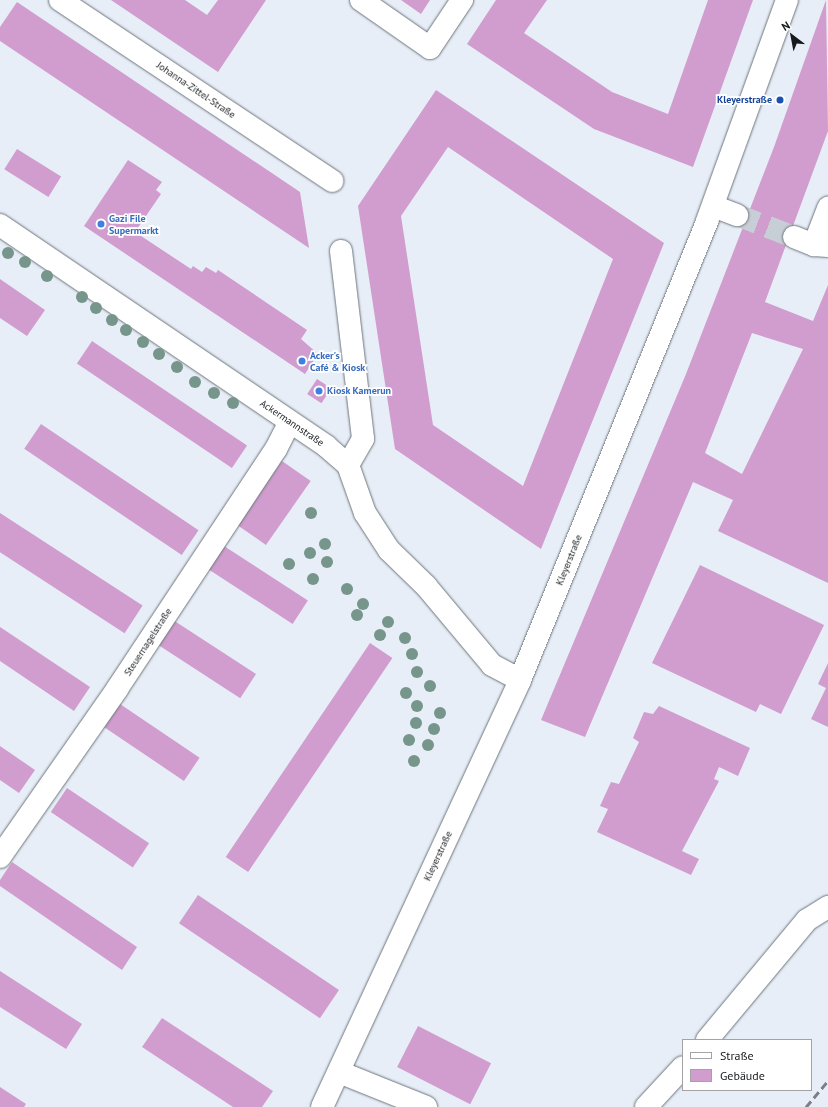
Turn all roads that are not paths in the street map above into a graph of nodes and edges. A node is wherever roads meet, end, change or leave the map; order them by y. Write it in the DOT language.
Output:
graph roads {
  1 [pos="60,0"];
  2 [pos="361,0"];
  3 [pos="462,0"];
  4 [pos="787,0"];
  5 [pos="332,181"];
  6 [pos="713,206"];
  7 [pos="828,208"];
  8 [pos="738,215"];
  9 [pos="0,225"];
  10 [pos="794,237"];
  11 [pos="821,246"];
  12 [pos="341,251"];
  13 [pos="290,422"];
  14 [pos="348,465"];
  15 [pos="520,680"];
  16 [pos="0,857"];
  17 [pos="828,907"];
  18 [pos="708,1039"];
  19 [pos="682,1068"];
  20 [pos="339,1072"];
  21 [pos="322,1107"];
  22 [pos="426,1107"];
  23 [pos="646,1107"];
  1 -- 5 [label="street, Johanna-Zittel-Straße"];
  2 -- 3 [label="street"];
  4 -- 6 [label="street, Kleyerstraße"];
  6 -- 8 [label="street"];
  6 -- 15 [label="street, Kleyerstraße"];
  7 -- 11 [label="street"];
  9 -- 13 [label="street, Ackermannstraße"];
  10 -- 11 [label="street"];
  12 -- 14 [label="street"];
  13 -- 14 [label="street, Ackermannstraße"];
  13 -- 16 [label="street, Steuernagelstraße"];
  14 -- 15 [label="street"];
  15 -- 20 [label="street, Kleyerstraße"];
  17 -- 18 [label="street"];
  19 -- 23 [label="street"];
  20 -- 21 [label="street, Kleyerstraße"];
  20 -- 22 [label="street"];
}
